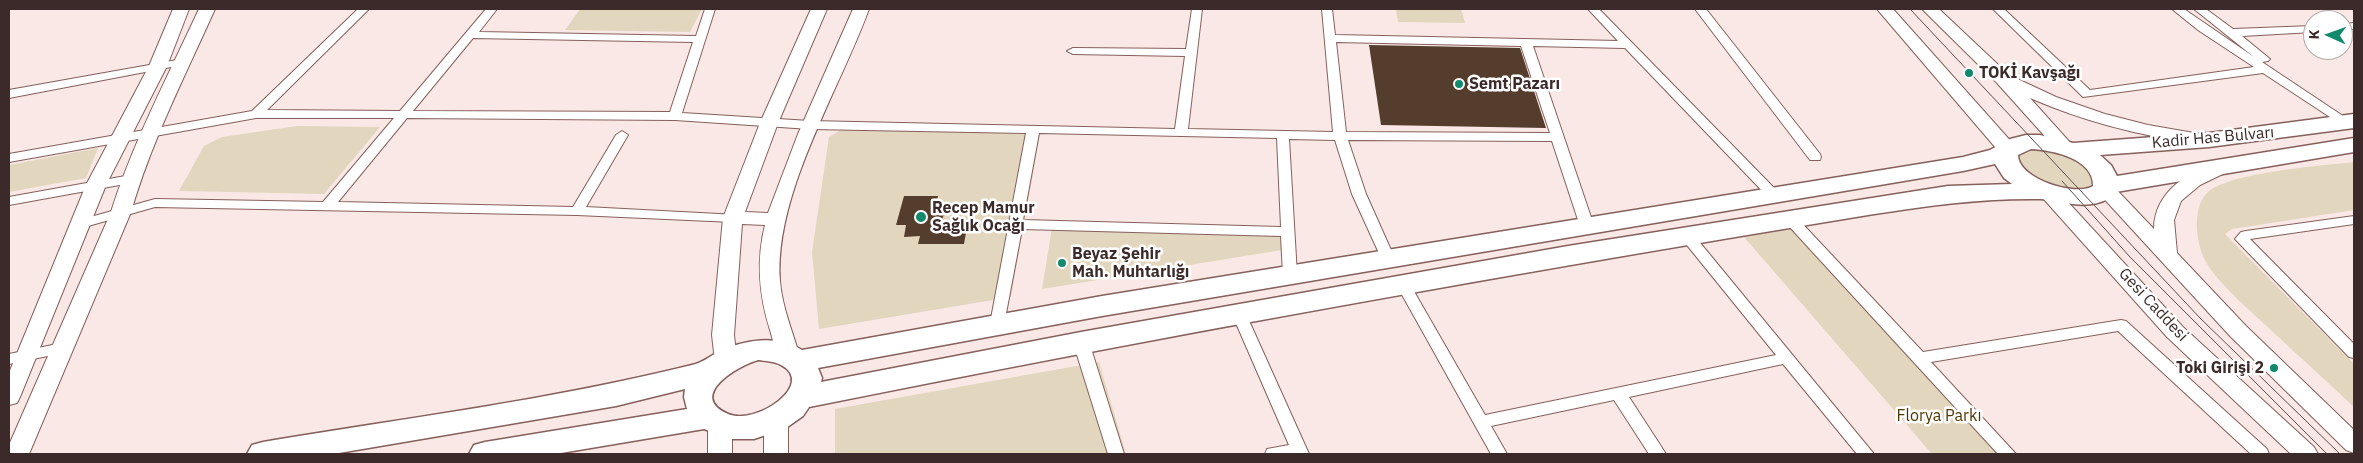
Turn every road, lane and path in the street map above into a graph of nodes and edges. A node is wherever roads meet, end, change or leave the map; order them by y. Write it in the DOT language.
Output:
graph roads {
  1 [pos="181,9"];
  2 [pos="207,9"];
  3 [pos="364,9"];
  4 [pos="492,9"];
  5 [pos="710,9"];
  6 [pos="819,9"];
  7 [pos="861,9"];
  8 [pos="1197,9"];
  9 [pos="1327,9"];
  10 [pos="1594,9"];
  11 [pos="1700,9"];
  12 [pos="1885,9"];
  13 [pos="1930,9"];
  14 [pos="1998,9"];
  15 [pos="2177,9"];
  16 [pos="2199,9"];
  17 [pos="2303,29"];
  18 [pos="2231,33"];
  19 [pos="470,35"];
  20 [pos="1330,38"];
  21 [pos="700,39"];
  22 [pos="1526,43"];
  23 [pos="1628,45"];
  24 [pos="1073,51"];
  25 [pos="1191,53"];
  26 [pos="183,62"];
  27 [pos="158,66"];
  28 [pos="2264,69"];
  29 [pos="2003,79"];
  30 [pos="9,94"];
  31 [pos="256,114"];
  32 [pos="404,114"];
  33 [pos="675,116"];
  34 [pos="2350,121"];
  35 [pos="769,123"];
  36 [pos="810,125"];
  37 [pos="1032,130"];
  38 [pos="151,131"];
  39 [pos="1181,133"];
  40 [pos="622,135"];
  41 [pos="1283,135"];
  42 [pos="122,136"];
  43 [pos="1340,136"];
  44 [pos="1558,137"];
  45 [pos="2209,140"];
  46 [pos="2354,145"];
  47 [pos="2069,149"];
  48 [pos="2007,151"];
  49 [pos="9,158"];
  50 [pos="1815,158"];
  51 [pos="2227,165"];
  52 [pos="130,179"];
  53 [pos="96,185"];
  54 [pos="2105,188"];
  55 [pos="2046,191"];
  56 [pos="1774,196"];
  57 [pos="9,201"];
  58 [pos="328,205"];
  59 [pos="577,211"];
  60 [pos="121,212"];
  61 [pos="733,218"];
  62 [pos="776,219"];
  63 [pos="1791,220"];
  64 [pos="2354,220"];
  65 [pos="81,224"];
  66 [pos="1015,224"];
  67 [pos="1587,226"];
  68 [pos="1288,232"];
  69 [pos="1687,236"];
  70 [pos="2167,254"];
  71 [pos="1388,259"];
  72 [pos="1290,275"];
  73 [pos="1404,284"];
  74 [pos="1239,314"];
  75 [pos="997,324"];
  76 [pos="1081,342"];
  77 [pos="62,348"];
  78 [pos="2354,353"];
  79 [pos="28,355"];
  80 [pos="794,357"];
  81 [pos="1786,358"];
  82 [pos="1920,358"];
  83 [pos="9,359"];
  84 [pos="719,366"];
  85 [pos="1619,395"];
  86 [pos="9,397"];
  87 [pos="802,397"];
  88 [pos="776,420"];
  89 [pos="714,421"];
  90 [pos="1481,422"];
  91 [pos="2354,444"];
  92 [pos="1300,452"];
  93 [pos="17,454"];
  94 [pos="263,454"];
  95 [pos="484,454"];
  96 [pos="720,454"];
  97 [pos="776,454"];
  98 [pos="1116,454"];
  99 [pos="1273,454"];
  100 [pos="1499,454"];
  101 [pos="1658,454"];
  102 [pos="1866,454"];
  103 [pos="2008,454"];
  104 [pos="2262,454"];
  105 [pos="2306,454"];
  1 -- 27 [label="main road"];
  2 -- 26 [label="main road"];
  3 -- 31 [label="street"];
  4 -- 19 [label="street"];
  5 -- 21 [label="street"];
  6 -- 35 [label="main road"];
  7 -- 36 [label="main road"];
  8 -- 25 [label="street"];
  9 -- 20 [label="street"];
  10 -- 23 [label="street"];
  11 -- 50 [label="street"];
  12 -- 48 [label="main road"];
  13 -- 29 [label="main road"];
  14 -- 28 [label="street"];
  15 -- 28 [label="street"];
  16 -- 18 [label="street"];
  17 -- 18 [label="street"];
  18 -- 34 [label="street"];
  19 -- 21 [label="street"];
  19 -- 32 [label="street"];
  20 -- 22 [label="street"];
  20 -- 43 [label="street"];
  21 -- 33 [label="street"];
  22 -- 23 [label="street"];
  22 -- 44 [label="street"];
  23 -- 56 [label="street"];
  24 -- 25 [label="street"];
  25 -- 39 [label="street"];
  26 -- 27 [label="street"];
  26 -- 38 [label="main road"];
  27 -- 30 [label="street"];
  27 -- 42 [label="main road"];
  28 -- 34 [label="street"];
  29 -- 45 [label="main road"];
  29 -- 47 [label="main road"];
  31 -- 32 [label="street"];
  31 -- 38 [label="street"];
  32 -- 33 [label="street"];
  32 -- 58 [label="street"];
  33 -- 35 [label="street"];
  34 -- 45 [label="highway, Kadir Has Bulvarı"];
  35 -- 36 [label="street"];
  35 -- 61 [label="main road"];
  36 -- 37 [label="street"];
  36 -- 62 [label="main road"];
  37 -- 39 [label="street"];
  37 -- 66 [label="street"];
  38 -- 42 [label="street"];
  38 -- 52 [label="main road"];
  39 -- 41 [label="street"];
  40 -- 59 [label="street"];
  41 -- 43 [label="street"];
  41 -- 68 [label="street"];
  42 -- 49 [label="street"];
  42 -- 53 [label="main road"];
  43 -- 44 [label="street"];
  43 -- 71 [label="street"];
  44 -- 67 [label="street"];
  45 -- 47 [label="highway, Kadir Has Bulvarı"];
  46 -- 51 [label="highway, Kadir Has Bulvarı"];
  47 -- 48 [label="highway"];
  47 -- 54 [label="highway"];
  48 -- 55 [label="highway"];
  48 -- 56 [label="highway"];
  51 -- 54 [label="highway, Kadir Has Bulvarı"];
  51 -- 70 [label="main road"];
  52 -- 53 [label="street"];
  52 -- 60 [label="main road"];
  53 -- 57 [label="street"];
  53 -- 65 [label="main road"];
  54 -- 55 [label="highway, Kadir Has Bulvarı"];
  54 -- 70 [label="main road"];
  55 -- 63 [label="highway"];
  55 -- 105 [label="main road, Gesi Caddesi"];
  56 -- 67 [label="highway"];
  58 -- 59 [label="street"];
  58 -- 60 [label="street"];
  59 -- 61 [label="street"];
  60 -- 65 [label="street"];
  60 -- 77 [label="main road"];
  61 -- 62 [label="main road"];
  61 -- 84 [label="main road"];
  62 -- 80 [label="main road"];
  63 -- 69 [label="highway"];
  63 -- 82 [label="street"];
  64 -- 78 [label="street"];
  65 -- 79 [label="main road"];
  66 -- 68 [label="street"];
  66 -- 75 [label="street"];
  67 -- 71 [label="highway"];
  68 -- 72 [label="street"];
  69 -- 73 [label="highway"];
  69 -- 81 [label="street"];
  70 -- 91 [label="main road"];
  71 -- 72 [label="highway"];
  72 -- 75 [label="highway"];
  73 -- 74 [label="highway"];
  73 -- 90 [label="street"];
  74 -- 76 [label="highway"];
  74 -- 92 [label="street"];
  75 -- 80 [label="highway"];
  76 -- 87 [label="highway"];
  76 -- 98 [label="street"];
  77 -- 79 [label="street"];
  77 -- 93 [label="main road"];
  79 -- 83 [label="street"];
  79 -- 86 [label="main road"];
  80 -- 84 [label="highway"];
  80 -- 87 [label="highway"];
  81 -- 85 [label="street"];
  81 -- 102 [label="street"];
  82 -- 103 [label="street"];
  82 -- 104 [label="street"];
  84 -- 89 [label="highway"];
  84 -- 94 [label="highway"];
  85 -- 90 [label="street"];
  85 -- 101 [label="street"];
  87 -- 88 [label="highway"];
  88 -- 89 [label="highway"];
  88 -- 97 [label="main road"];
  89 -- 95 [label="highway"];
  89 -- 96 [label="main road"];
  90 -- 100 [label="street"];
  92 -- 99 [label="street"];
}
